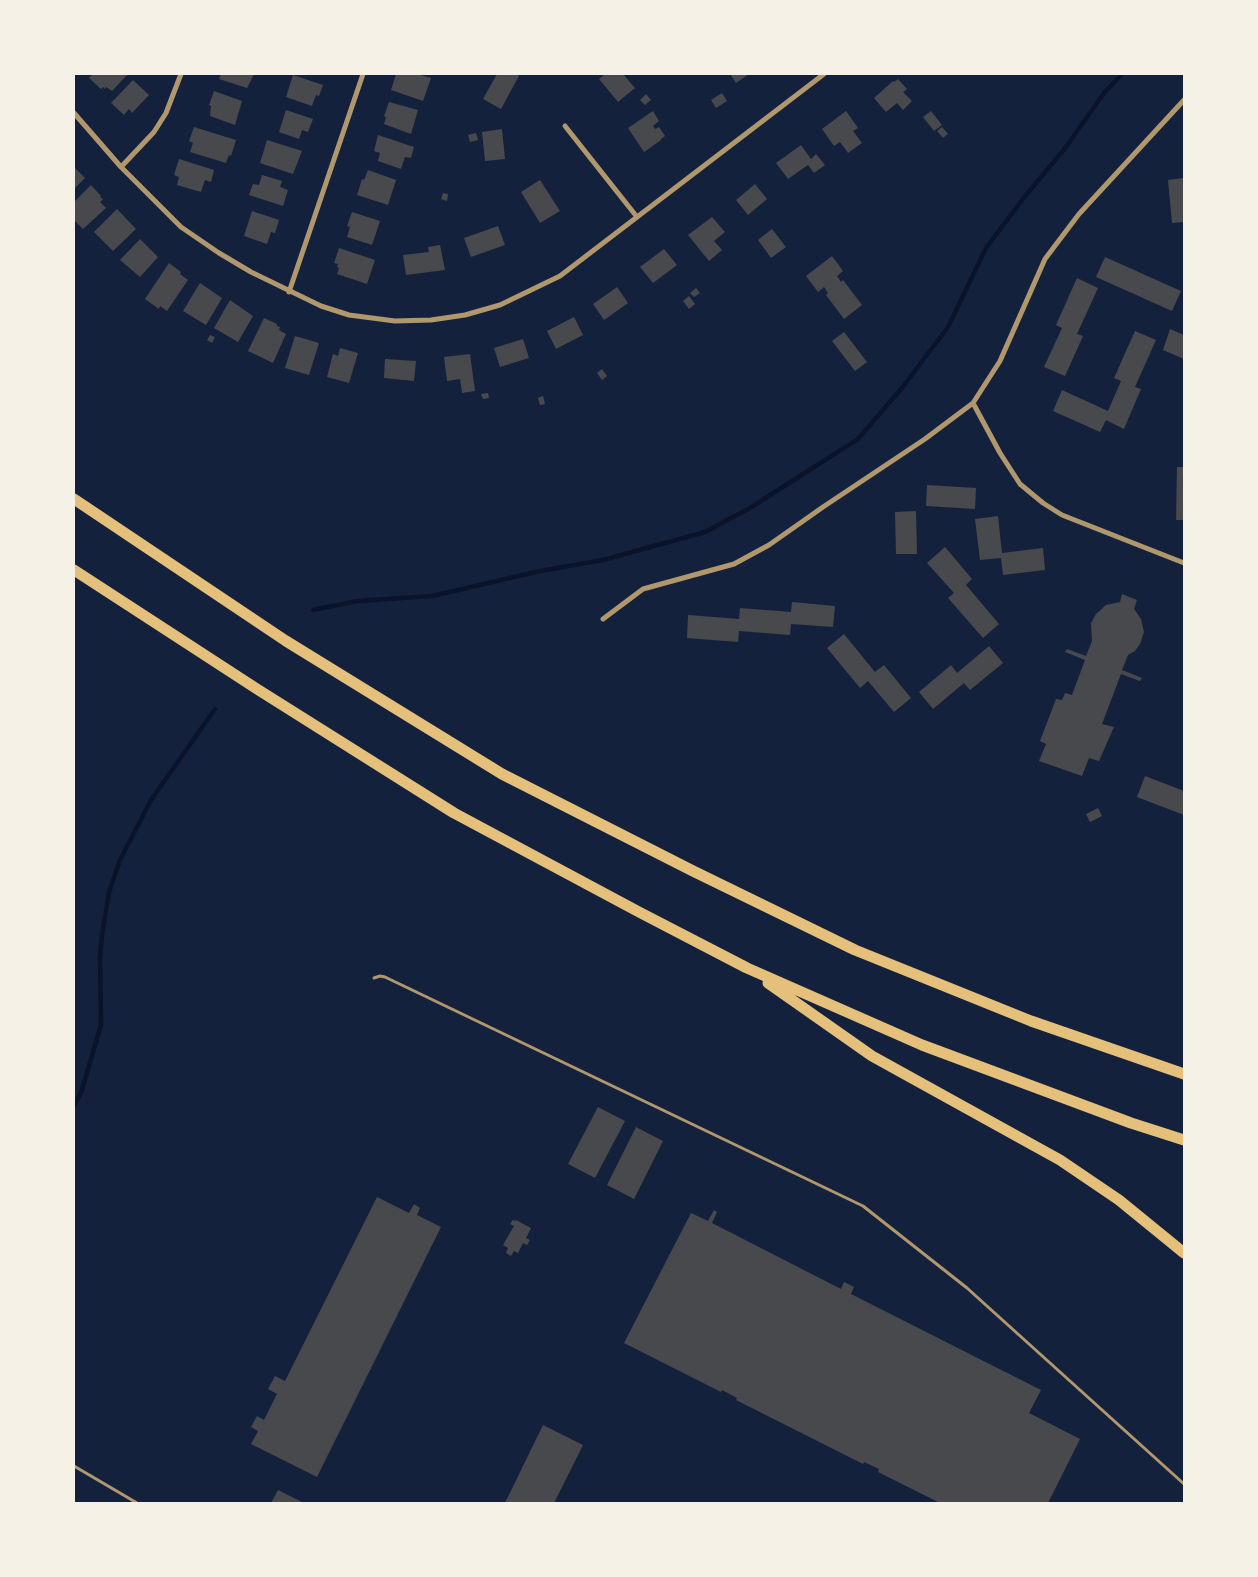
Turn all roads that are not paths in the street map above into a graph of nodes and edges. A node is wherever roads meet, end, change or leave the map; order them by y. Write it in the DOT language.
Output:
graph roads {
  1 [pos="181,74"];
  2 [pos="363,74"];
  3 [pos="824,74"];
  4 [pos="818,76"];
  5 [pos="1184,100"];
  6 [pos="74,113"];
  7 [pos="565,126"];
  8 [pos="121,167"];
  9 [pos="637,217"];
  10 [pos="289,292"];
  11 [pos="973,403"];
  12 [pos="74,499"];
  13 [pos="1184,563"];
  14 [pos="74,570"];
  15 [pos="603,618"];
  16 [pos="746,968"];
  17 [pos="374,978"];
  18 [pos="1184,1074"];
  19 [pos="1184,1140"];
  20 [pos="1184,1253"];
  21 [pos="74,1466"];
  22 [pos="1184,1484"];
  23 [pos="137,1503"];
  1 -- 8 [label="street"];
  2 -- 10 [label="street"];
  3 -- 4 [label="street"];
  4 -- 9 [label="street"];
  5 -- 11 [label="street"];
  6 -- 8 [label="street"];
  7 -- 9 [label="street"];
  8 -- 10 [label="street"];
  9 -- 10 [label="street"];
  11 -- 13 [label="street"];
  11 -- 15 [label="street"];
  12 -- 18 [label="highway"];
  14 -- 16 [label="highway"];
  16 -- 19 [label="highway"];
  16 -- 20 [label="highway"];
  17 -- 22 [label="lane"];
  21 -- 23 [label="lane"];
}
